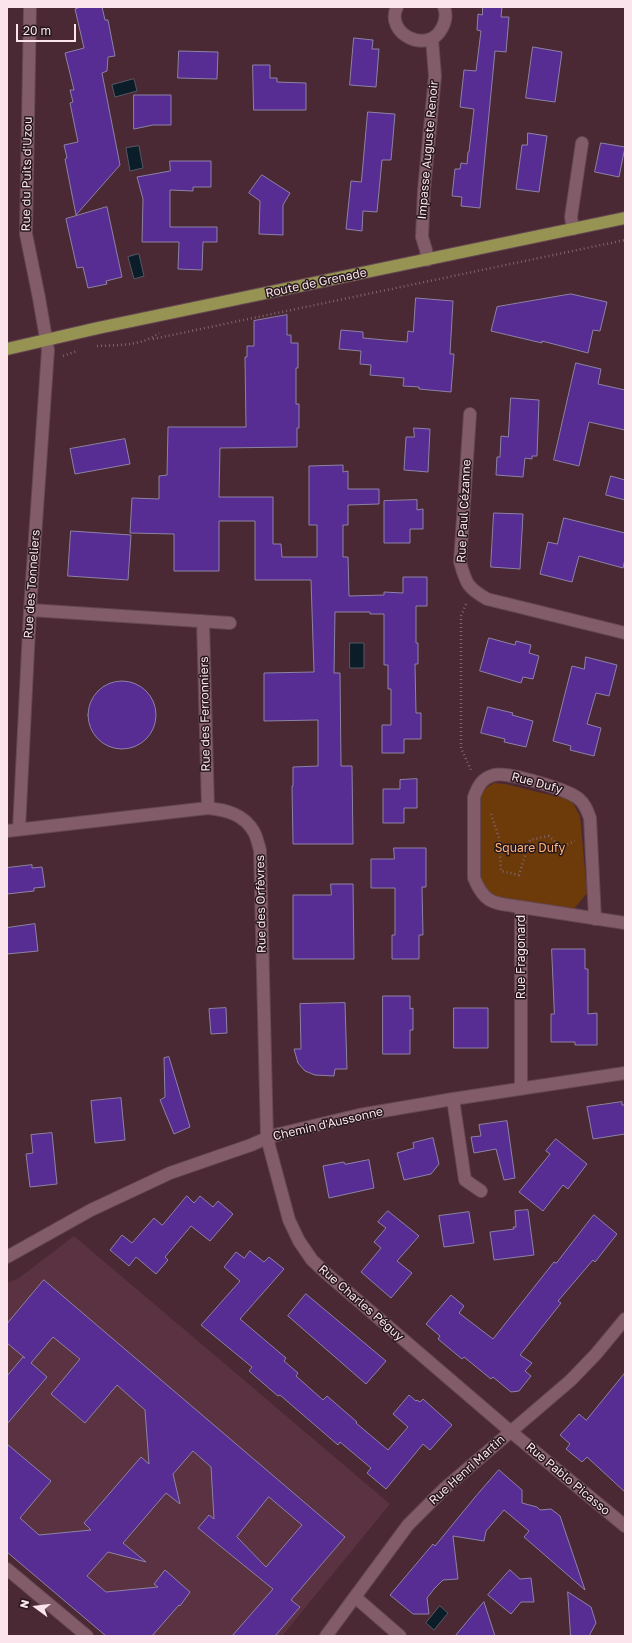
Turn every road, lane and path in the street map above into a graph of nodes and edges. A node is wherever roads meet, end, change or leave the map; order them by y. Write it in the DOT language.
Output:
graph roads {
  1 [pos="30,7"];
  2 [pos="397,7"];
  3 [pos="444,7"];
  4 [pos="432,39"];
  5 [pos="582,143"];
  6 [pos="625,218"];
  7 [pos="573,229"];
  8 [pos="625,240"];
  9 [pos="427,260"];
  10 [pos="163,330"];
  11 [pos="46,340"];
  12 [pos="150,340"];
  13 [pos="95,346"];
  14 [pos="7,349"];
  15 [pos="81,349"];
  16 [pos="62,357"];
  17 [pos="470,414"];
  18 [pos="30,610"];
  19 [pos="203,621"];
  20 [pos="230,623"];
  21 [pos="625,634"];
  22 [pos="208,808"];
  23 [pos="13,830"];
  24 [pos="521,907"];
  25 [pos="595,918"];
  26 [pos="625,923"];
  27 [pos="625,1073"];
  28 [pos="522,1089"];
  29 [pos="454,1099"];
  30 [pos="267,1138"];
  31 [pos="481,1191"];
  32 [pos="7,1256"];
  33 [pos="625,1318"];
  34 [pos="510,1431"];
  35 [pos="625,1526"];
  36 [pos="7,1569"];
  37 [pos="355,1598"];
  38 [pos="87,1636"];
  39 [pos="326,1636"];
  40 [pos="400,1636"];
  1 -- 11 [label="street, Rue du Puits d'Uzou"];
  2 -- 4 [label="street"];
  3 -- 4 [label="street"];
  4 -- 9 [label="street, Impasse Auguste Renoir"];
  5 -- 7 [label="street"];
  6 -- 7 [label="main road, Route de Grenade"];
  7 -- 9 [label="main road, Route de Grenade"];
  8 -- 12 [label="path"];
  9 -- 11 [label="main road, Route de Grenade"];
  10 -- 12 [label="path"];
  11 -- 14 [label="main road, Route de Grenade"];
  11 -- 18 [label="street, Rue des Tonneliers"];
  12 -- 13 [label="path"];
  15 -- 16 [label="path"];
  17 -- 21 [label="street, Rue Paul Cézanne"];
  18 -- 19 [label="street"];
  18 -- 23 [label="street, Rue des Tonneliers"];
  19 -- 20 [label="street"];
  19 -- 22 [label="street, Rue des Ferronniers"];
  22 -- 23 [label="street, Rue des Orfèvres"];
  22 -- 30 [label="street, Rue des Orfèvres"];
  24 -- 25 [label="street, Rue Fragonard"];
  24 -- 25 [label="street, Rue Dufy"];
  24 -- 28 [label="street, Rue Fragonard"];
  25 -- 26 [label="street, Rue Fragonard"];
  27 -- 28 [label="street, Chemin d'Aussonne"];
  28 -- 29 [label="street, Chemin d'Aussonne"];
  29 -- 30 [label="street, Chemin d'Aussonne"];
  29 -- 31 [label="street"];
  30 -- 32 [label="street, Chemin d'Aussonne"];
  30 -- 34 [label="street, Rue Charles Péguy"];
  33 -- 34 [label="street, Rue Henri Martin"];
  34 -- 35 [label="street, Rue Pablo Picasso"];
  34 -- 37 [label="street, Rue Henri Martin"];
  36 -- 38 [label="street"];
  37 -- 39 [label="street, Rue Henri Martin"];
  37 -- 40 [label="street"];
}
